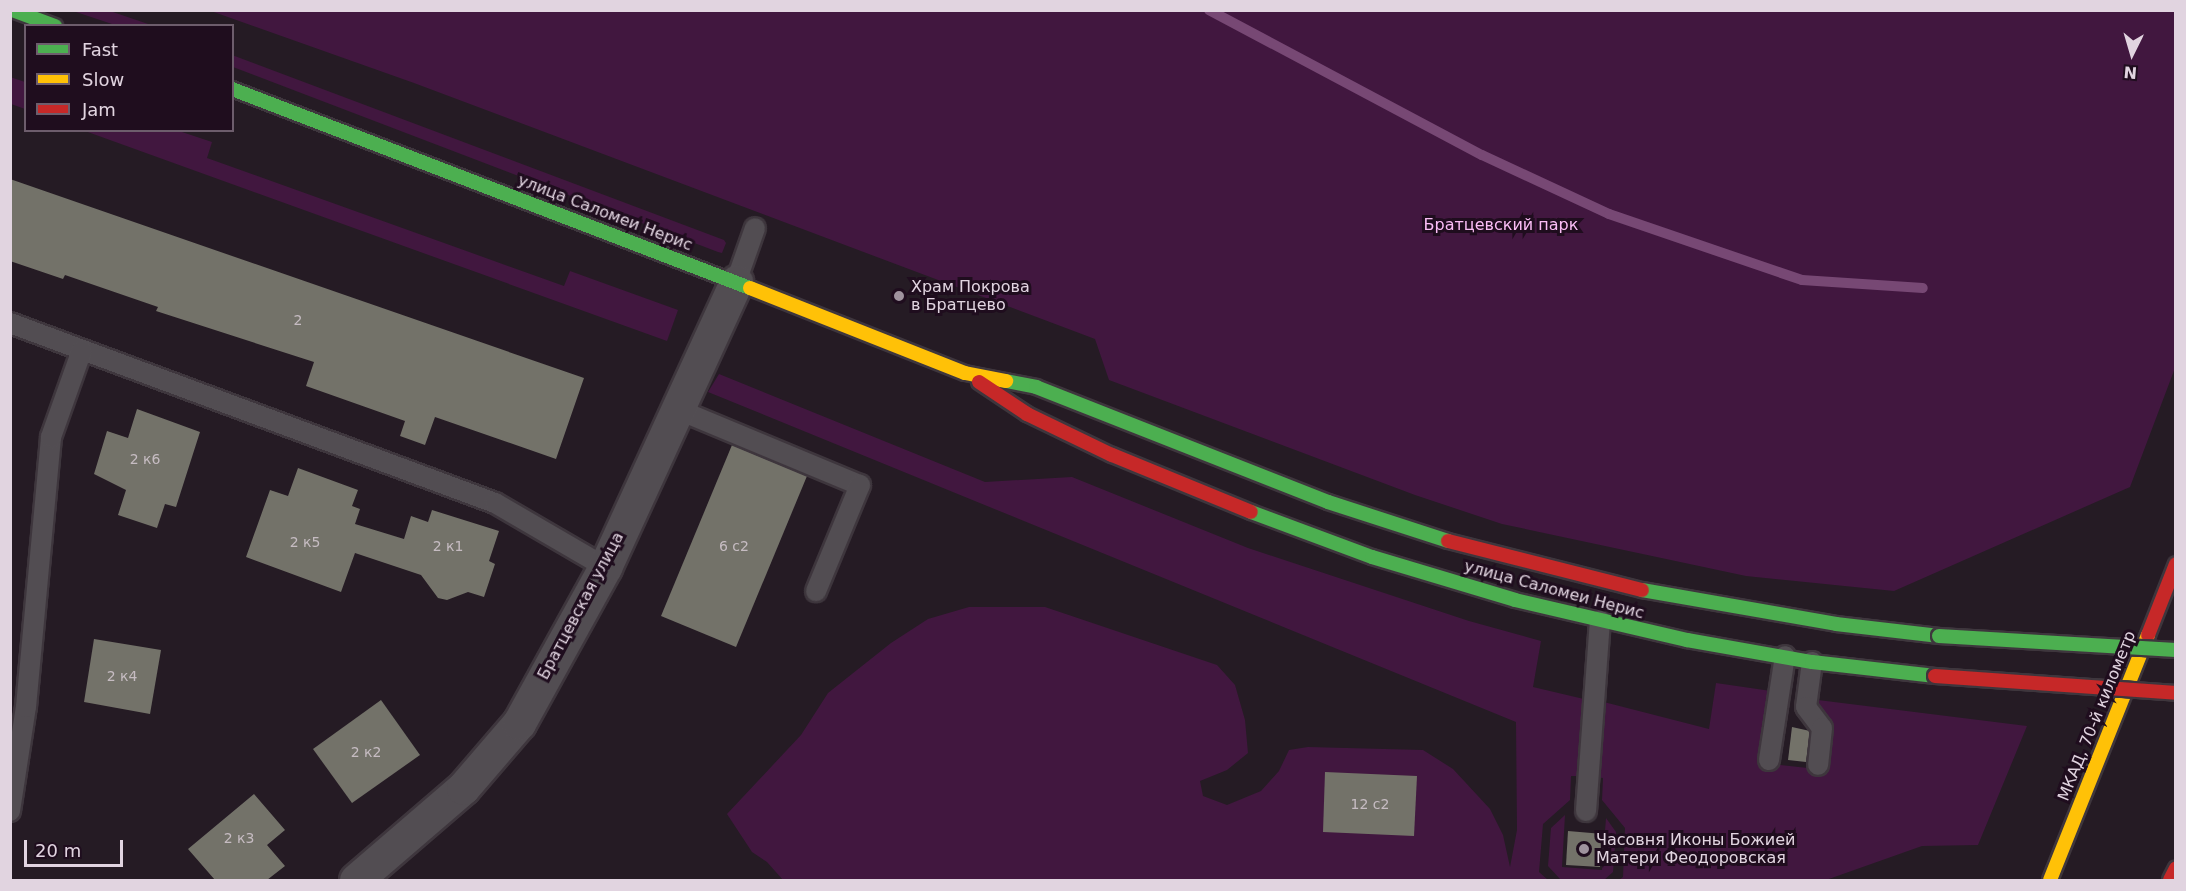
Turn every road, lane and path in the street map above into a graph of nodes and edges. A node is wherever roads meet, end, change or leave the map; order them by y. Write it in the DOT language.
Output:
graph roads {
  1 [pos="12,10"];
  2 [pos="50,24"];
  3 [pos="234,90"];
  4 [pos="754,228"];
  5 [pos="735,282"];
  6 [pos="10,323"];
  7 [pos="82,350"];
  8 [pos="964,373"];
  9 [pos="677,409"];
  10 [pos="2175,564"];
  11 [pos="605,567"];
  12 [pos="816,591"];
  13 [pos="1600,621"];
  14 [pos="2175,650"];
  15 [pos="1785,657"];
  16 [pos="1812,662"];
  17 [pos="2175,693"];
  18 [pos="1769,760"];
  19 [pos="1818,765"];
  20 [pos="10,811"];
  21 [pos="1586,811"];
  22 [pos="2175,868"];
  23 [pos="356,880"];
  24 [pos="2050,880"];
  25 [pos="2170,880"];
  1 -- 2 [label="main road"];
  3 -- 5 [label="main road, улица Саломеи Нерис"];
  4 -- 5 [label="lane"];
  5 -- 8 [label="main road, улица Саломеи Нерис"];
  5 -- 9 [label="street, Братцевская улица"];
  6 -- 7 [label="lane"];
  7 -- 11 [label="lane"];
  7 -- 20 [label="lane"];
  8 -- 13 [label="main road, улица Саломеи Нерис"];
  8 -- 14 [label="main road, улица Саломеи Нерис, bridge"];
  9 -- 11 [label="street, Братцевская улица"];
  9 -- 12 [label="lane"];
  10 -- 24 [label="main road, МКАД, 70-й километр"];
  11 -- 23 [label="street, Братцевская улица"];
  13 -- 15 [label="main road, улица Саломеи Нерис"];
  13 -- 21 [label="lane"];
  15 -- 16 [label="main road, улица Саломеи Нерис"];
  15 -- 18 [label="lane"];
  16 -- 17 [label="main road, улица Саломеи Нерис, bridge"];
  16 -- 19 [label="lane"];
  22 -- 25 [label="main road"];
}
